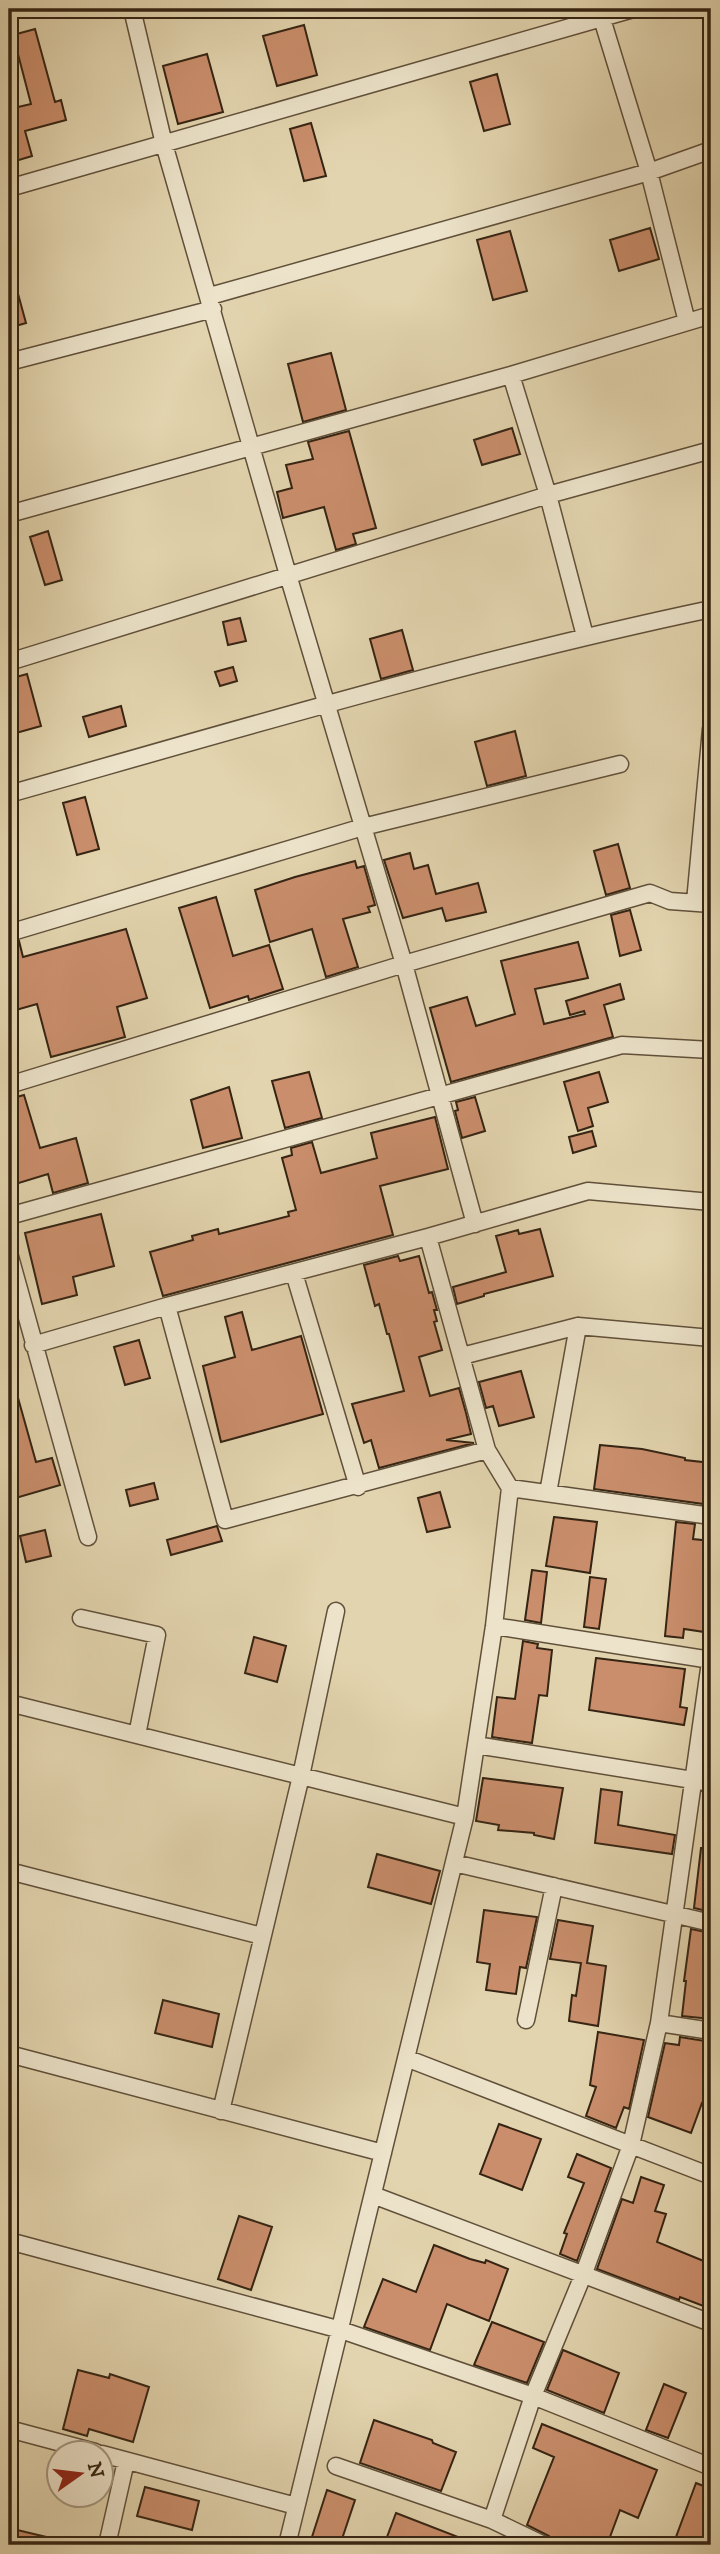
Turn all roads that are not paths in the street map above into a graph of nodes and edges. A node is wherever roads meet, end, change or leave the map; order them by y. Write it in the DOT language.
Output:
graph roads {
  1 [pos="18,9"];
  2 [pos="132,9"];
  3 [pos="633,9"];
  4 [pos="9,11"];
  5 [pos="600,13"];
  6 [pos="164,144"];
  7 [pos="711,150"];
  8 [pos="649,172"];
  9 [pos="9,187"];
  10 [pos="212,303"];
  11 [pos="711,315"];
  12 [pos="687,322"];
  13 [pos="9,362"];
  14 [pos="511,375"];
  15 [pos="253,448"];
  16 [pos="704,452"];
  17 [pos="548,495"];
  18 [pos="9,514"];
  19 [pos="288,575"];
  20 [pos="711,609"];
  21 [pos="585,636"];
  22 [pos="9,662"];
  23 [pos="327,704"];
  24 [pos="711,729"];
  25 [pos="620,764"];
  26 [pos="9,794"];
  27 [pos="363,827"];
  28 [pos="703,903"];
  29 [pos="9,933"];
  30 [pos="404,964"];
  31 [pos="711,1050"];
  32 [pos="9,1084"];
  33 [pos="442,1096"];
  34 [pos="711,1202"];
  35 [pos="9,1216"];
  36 [pos="475,1224"];
  37 [pos="428,1237"];
  38 [pos="9,1253"];
  39 [pos="294,1273"];
  40 [pos="12,1276"];
  41 [pos="167,1307"];
  42 [pos="578,1326"];
  43 [pos="711,1338"];
  44 [pos="33,1345"];
  45 [pos="462,1356"];
  46 [pos="487,1450"];
  47 [pos="358,1487"];
  48 [pos="510,1488"];
  49 [pos="548,1493"];
  50 [pos="711,1516"];
  51 [pos="88,1538"];
  52 [pos="336,1611"];
  53 [pos="80,1618"];
  54 [pos="494,1626"];
  55 [pos="711,1658"];
  56 [pos="9,1703"];
  57 [pos="137,1735"];
  58 [pos="476,1745"];
  59 [pos="301,1776"];
  60 [pos="694,1781"];
  61 [pos="711,1783"];
  62 [pos="466,1816"];
  63 [pos="454,1863"];
  64 [pos="9,1871"];
  65 [pos="554,1885"];
  66 [pos="674,1915"];
  67 [pos="711,1923"];
  68 [pos="262,1936"];
  69 [pos="526,2020"];
  70 [pos="659,2023"];
  71 [pos="711,2031"];
  72 [pos="9,2055"];
  73 [pos="406,2058"];
  74 [pos="221,2111"];
  75 [pos="631,2145"];
  76 [pos="383,2153"];
  77 [pos="711,2176"];
  78 [pos="373,2195"];
  79 [pos="9,2242"];
  80 [pos="584,2273"];
  81 [pos="711,2323"];
  82 [pos="341,2330"];
  83 [pos="533,2396"];
  84 [pos="9,2430"];
  85 [pos="46,2439"];
  86 [pos="116,2458"];
  87 [pos="126,2461"];
  88 [pos="336,2466"];
  89 [pos="711,2467"];
  90 [pos="296,2506"];
  91 [pos="492,2520"];
  92 [pos="107,2545"];
  93 [pos="287,2545"];
  94 [pos="544,2545"];
  1 -- 4 [label="street"];
  2 -- 6 [label="street"];
  3 -- 5 [label="street"];
  5 -- 6 [label="street"];
  5 -- 8 [label="street"];
  6 -- 9 [label="street"];
  6 -- 10 [label="street"];
  7 -- 8 [label="street"];
  8 -- 10 [label="street"];
  8 -- 12 [label="street"];
  10 -- 13 [label="street"];
  10 -- 15 [label="street"];
  11 -- 12 [label="street"];
  12 -- 14 [label="street"];
  14 -- 15 [label="street"];
  14 -- 17 [label="street"];
  15 -- 18 [label="street"];
  15 -- 19 [label="street"];
  16 -- 17 [label="street"];
  17 -- 19 [label="street"];
  17 -- 21 [label="street"];
  19 -- 22 [label="street"];
  19 -- 23 [label="street"];
  20 -- 21 [label="street"];
  21 -- 23 [label="street"];
  23 -- 26 [label="street"];
  23 -- 27 [label="street"];
  24 -- 28 [label="street"];
  25 -- 27 [label="street"];
  27 -- 29 [label="street"];
  27 -- 30 [label="street"];
  28 -- 30 [label="street"];
  30 -- 32 [label="street"];
  30 -- 33 [label="street"];
  31 -- 33 [label="street"];
  33 -- 35 [label="street"];
  33 -- 36 [label="street"];
  34 -- 36 [label="street"];
  36 -- 37 [label="street"];
  37 -- 39 [label="street"];
  37 -- 45 [label="street"];
  38 -- 40 [label="street"];
  39 -- 41 [label="street"];
  39 -- 47 [label="street"];
  40 -- 44 [label="street"];
  41 -- 44 [label="street"];
  41 -- 47 [label="street"];
  42 -- 43 [label="street"];
  42 -- 45 [label="street"];
  42 -- 49 [label="street"];
  44 -- 51 [label="street"];
  45 -- 46 [label="street"];
  46 -- 47 [label="street"];
  46 -- 48 [label="street"];
  48 -- 49 [label="street"];
  48 -- 54 [label="street"];
  49 -- 50 [label="street"];
  52 -- 59 [label="street"];
  53 -- 57 [label="street"];
  54 -- 55 [label="street"];
  54 -- 58 [label="street"];
  55 -- 60 [label="street"];
  56 -- 57 [label="street"];
  57 -- 59 [label="street"];
  58 -- 60 [label="street"];
  58 -- 62 [label="street"];
  59 -- 62 [label="street"];
  59 -- 68 [label="street"];
  60 -- 61 [label="street"];
  60 -- 66 [label="street"];
  62 -- 63 [label="street"];
  63 -- 65 [label="street"];
  63 -- 73 [label="street"];
  64 -- 68 [label="street"];
  65 -- 66 [label="street"];
  65 -- 69 [label="street"];
  66 -- 67 [label="street"];
  66 -- 70 [label="street"];
  68 -- 74 [label="street"];
  70 -- 71 [label="street"];
  70 -- 75 [label="street"];
  72 -- 74 [label="street"];
  73 -- 75 [label="street"];
  73 -- 76 [label="street"];
  74 -- 76 [label="street"];
  75 -- 77 [label="street"];
  75 -- 80 [label="street"];
  76 -- 78 [label="street"];
  78 -- 80 [label="street"];
  78 -- 82 [label="street"];
  79 -- 82 [label="street"];
  80 -- 81 [label="street"];
  80 -- 83 [label="street"];
  82 -- 83 [label="street"];
  82 -- 90 [label="street"];
  83 -- 89 [label="street"];
  83 -- 91 [label="street"];
  84 -- 85 [label="street"];
  86 -- 87 [label="street"];
  87 -- 90 [label="street"];
  87 -- 92 [label="street"];
  88 -- 91 [label="street"];
  90 -- 93 [label="street"];
  91 -- 94 [label="street"];
}
